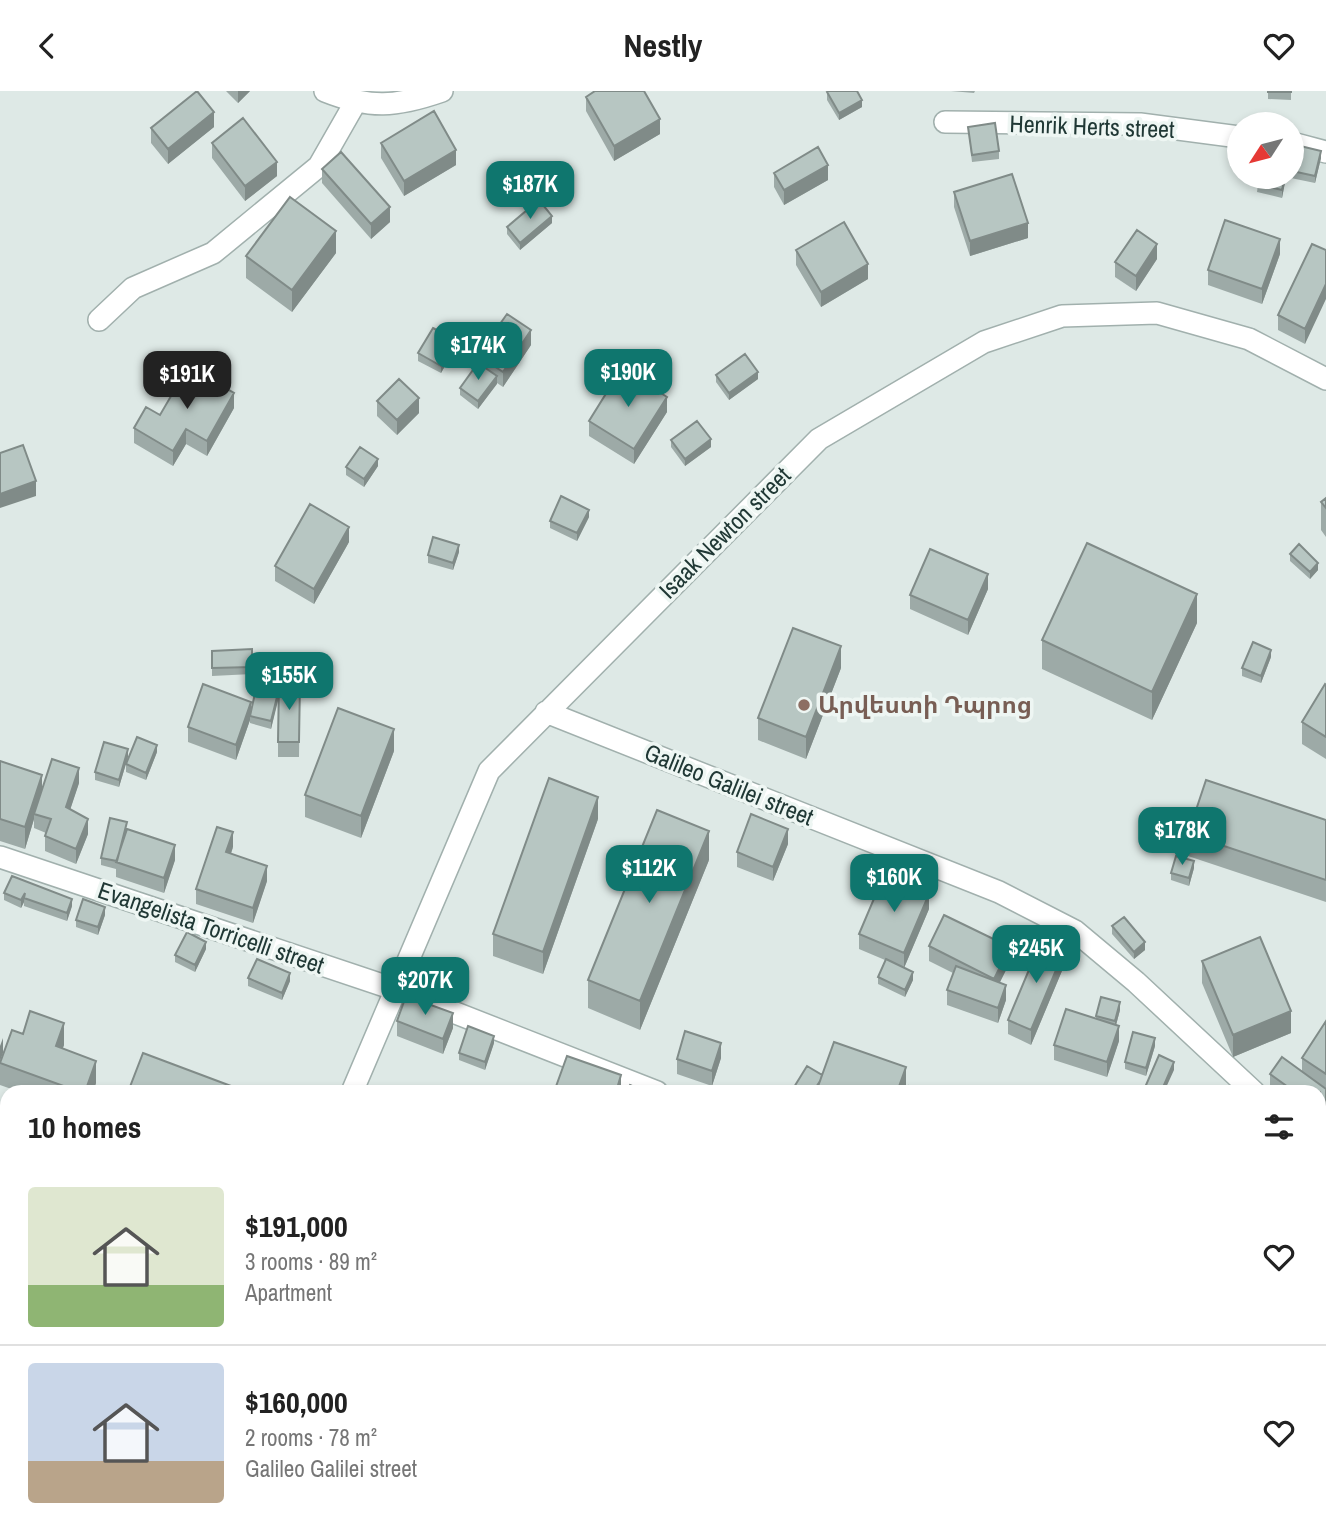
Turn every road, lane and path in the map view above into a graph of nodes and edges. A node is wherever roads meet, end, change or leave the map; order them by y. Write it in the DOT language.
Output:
graph roads {
  1 [pos="326,91"];
  2 [pos="442,91"];
  3 [pos="355,103"];
  4 [pos="945,122"];
  5 [pos="1227,135"];
  6 [pos="1304,146"];
  7 [pos="1326,152"];
  8 [pos="99,320"];
  9 [pos="1326,379"];
  10 [pos="546,712"];
  11 [pos="0,857"];
  12 [pos="397,990"];
  13 [pos="355,1085"];
  14 [pos="639,1085"];
  15 [pos="1246,1085"];
  1 -- 3 [label="street"];
  2 -- 3 [label="street"];
  3 -- 8 [label="street"];
  4 -- 5 [label="street, Henrik Herts street"];
  6 -- 7 [label="street"];
  9 -- 10 [label="street, Isaak Newton street"];
  10 -- 12 [label="street, Isaak Newton street"];
  10 -- 15 [label="street, Galileo Galilei street"];
  11 -- 12 [label="street, Evangelista Torricelli street"];
  12 -- 13 [label="street, Isaak Newton street"];
  12 -- 14 [label="street, Evangelista Torricelli street"];
}
